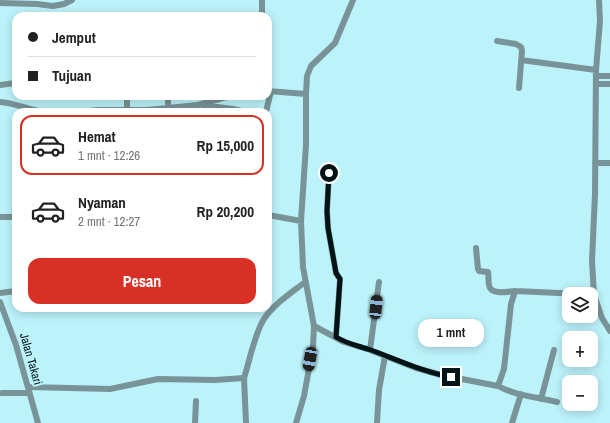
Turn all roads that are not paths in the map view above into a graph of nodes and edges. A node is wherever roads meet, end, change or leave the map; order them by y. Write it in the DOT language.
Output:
graph roads {
  1 [pos="72,0"];
  2 [pos="262,0"];
  3 [pos="353,0"];
  4 [pos="599,0"];
  5 [pos="0,3"];
  6 [pos="262,12"];
  7 [pos="497,41"];
  8 [pos="521,60"];
  9 [pos="596,73"];
  10 [pos="610,76"];
  11 [pos="12,83"];
  12 [pos="596,84"];
  13 [pos="610,84"];
  14 [pos="0,85"];
  15 [pos="519,88"];
  16 [pos="272,91"];
  17 [pos="306,94"];
  18 [pos="168,100"];
  19 [pos="216,100"];
  20 [pos="0,102"];
  21 [pos="198,105"];
  22 [pos="24,108"];
  23 [pos="168,108"];
  24 [pos="187,108"];
  25 [pos="224,108"];
  26 [pos="595,163"];
  27 [pos="610,163"];
  28 [pos="329,173"];
  29 [pos="272,216"];
  30 [pos="0,217"];
  31 [pos="12,217"];
  32 [pos="302,221"];
  33 [pos="476,248"];
  34 [pos="305,282"];
  35 [pos="379,282"];
  36 [pos="592,287"];
  37 [pos="12,292"];
  38 [pos="514,292"];
  39 [pos="0,293"];
  40 [pos="562,293"];
  41 [pos="0,302"];
  42 [pos="598,308"];
  43 [pos="272,310"];
  44 [pos="270,312"];
  45 [pos="314,326"];
  46 [pos="610,331"];
  47 [pos="336,337"];
  48 [pos="370,350"];
  49 [pos="554,350"];
  50 [pos="385,356"];
  51 [pos="244,378"];
  52 [pos="498,386"];
  53 [pos="28,390"];
  54 [pos="2,393"];
  55 [pos="521,394"];
  56 [pos="541,399"];
  57 [pos="196,401"];
  58 [pos="557,402"];
  59 [pos="194,421"];
  60 [pos="38,423"];
  61 [pos="246,423"];
  62 [pos="296,423"];
  63 [pos="377,423"];
  64 [pos="512,423"];
  1 -- 5 [label="street"];
  2 -- 6 [label="street"];
  3 -- 17 [label="street"];
  4 -- 9 [label="street"];
  7 -- 8 [label="street"];
  8 -- 9 [label="street"];
  8 -- 15 [label="street"];
  9 -- 10 [label="street"];
  9 -- 12 [label="street"];
  11 -- 14 [label="street"];
  12 -- 13 [label="street"];
  12 -- 26 [label="street"];
  16 -- 17 [label="street"];
  17 -- 32 [label="street"];
  18 -- 23 [label="street"];
  19 -- 21 [label="street"];
  20 -- 22 [label="street"];
  21 -- 24 [label="street"];
  21 -- 25 [label="street"];
  26 -- 27 [label="street"];
  26 -- 36 [label="street"];
  28 -- 47 [label="street"];
  29 -- 32 [label="street"];
  30 -- 31 [label="street"];
  32 -- 34 [label="street"];
  33 -- 38 [label="street"];
  34 -- 43 [label="street"];
  34 -- 45 [label="street"];
  35 -- 48 [label="street"];
  37 -- 39 [label="street"];
  38 -- 40 [label="street"];
  38 -- 52 [label="street"];
  41 -- 53 [label="street, Jalan Takari"];
  42 -- 46 [label="street"];
  44 -- 51 [label="street"];
  45 -- 47 [label="street"];
  45 -- 62 [label="street"];
  47 -- 48 [label="street"];
  48 -- 50 [label="street"];
  49 -- 56 [label="street"];
  50 -- 52 [label="street"];
  50 -- 63 [label="street"];
  51 -- 53 [label="street"];
  51 -- 61 [label="street"];
  52 -- 55 [label="street"];
  53 -- 54 [label="street"];
  53 -- 60 [label="street, Jalan Takari"];
  55 -- 56 [label="street"];
  55 -- 64 [label="street"];
  56 -- 58 [label="street"];
  57 -- 59 [label="street"];
}
